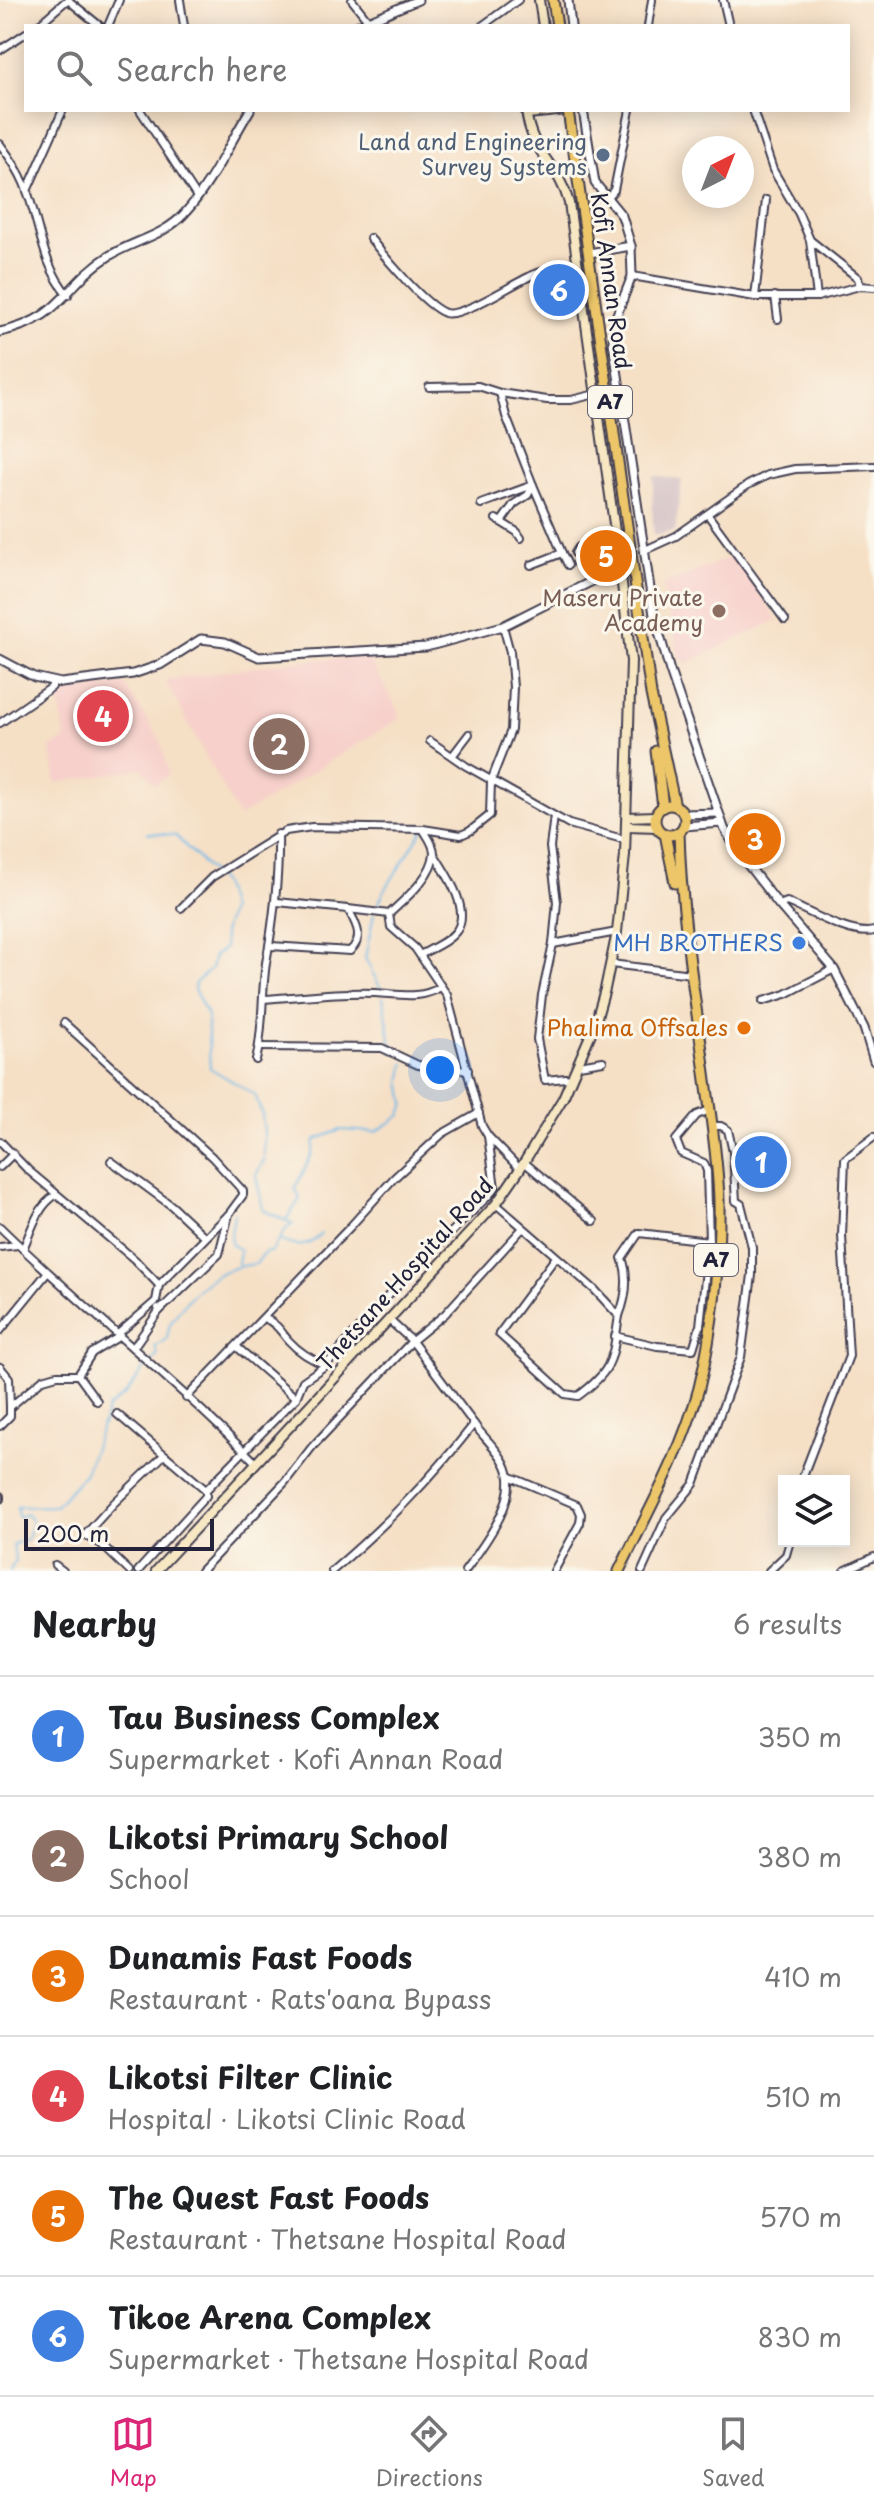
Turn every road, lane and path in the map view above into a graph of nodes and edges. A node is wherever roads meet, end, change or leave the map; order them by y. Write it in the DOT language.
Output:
graph roads {
  1 [pos="68,0"];
  2 [pos="119,0"];
  3 [pos="180,0"];
  4 [pos="352,0"];
  5 [pos="418,0"];
  6 [pos="518,0"];
  7 [pos="539,0"];
  8 [pos="553,0"];
  9 [pos="568,0"];
  10 [pos="652,0"];
  11 [pos="723,0"];
  12 [pos="398,3"];
  13 [pos="367,19"];
  14 [pos="39,24"];
  15 [pos="98,24"];
  16 [pos="109,24"];
  17 [pos="184,24"];
  18 [pos="359,24"];
  19 [pos="485,24"];
  20 [pos="543,24"];
  21 [pos="557,24"];
  22 [pos="571,24"];
  23 [pos="648,24"];
  24 [pos="729,24"];
  25 [pos="24,34"];
  26 [pos="0,50"];
  27 [pos="62,112"];
  28 [pos="141,112"];
  29 [pos="249,112"];
  30 [pos="526,112"];
  31 [pos="568,112"];
  32 [pos="583,112"];
  33 [pos="630,112"];
  34 [pos="754,112"];
  35 [pos="0,144"];
  36 [pos="26,192"];
  37 [pos="197,197"];
  38 [pos="607,198"];
  39 [pos="766,200"];
  40 [pos="370,238"];
  41 [pos="810,240"];
  42 [pos="631,246"];
  43 [pos="589,253"];
  44 [pos="578,266"];
  45 [pos="632,276"];
  46 [pos="860,286"];
  47 [pos="874,287"];
  48 [pos="68,295"];
  49 [pos="775,296"];
  50 [pos="755,297"];
  51 [pos="817,297"];
  52 [pos="778,319"];
  53 [pos="0,332"];
  54 [pos="429,387"];
  55 [pos="500,393"];
  56 [pos="596,394"];
  57 [pos="874,466"];
  58 [pos="533,485"];
  59 [pos="481,504"];
  60 [pos="708,515"];
  61 [pos="521,538"];
  62 [pos="617,542"];
  63 [pos="601,545"];
  64 [pos="645,550"];
  65 [pos="562,553"];
  66 [pos="531,565"];
  67 [pos="568,565"];
  68 [pos="620,567"];
  69 [pos="785,620"];
  70 [pos="503,626"];
  71 [pos="0,659"];
  72 [pos="52,683"];
  73 [pos="651,694"];
  74 [pos="0,723"];
  75 [pos="469,734"];
  76 [pos="430,741"];
  77 [pos="453,755"];
  78 [pos="491,781"];
  79 [pos="675,806"];
  80 [pos="663,807"];
  81 [pos="719,813"];
  82 [pos="683,814"];
  83 [pos="554,816"];
  84 [pos="656,816"];
  85 [pos="627,821"];
  86 [pos="722,823"];
  87 [pos="657,827"];
  88 [pos="423,829"];
  89 [pos="682,829"];
  90 [pos="278,834"];
  91 [pos="665,834"];
  92 [pos="626,840"];
  93 [pos="434,854"];
  94 [pos="277,902"];
  95 [pos="779,905"];
  96 [pos="181,908"];
  97 [pos="348,909"];
  98 [pos="389,914"];
  99 [pos="874,931"];
  100 [pos="617,932"];
  101 [pos="686,933"];
  102 [pos="553,944"];
  103 [pos="271,946"];
  104 [pos="420,955"];
  105 [pos="611,964"];
  106 [pos="834,969"];
  107 [pos="691,974"];
  108 [pos="441,987"];
  109 [pos="263,999"];
  110 [pos="763,1001"];
  111 [pos="64,1023"];
  112 [pos="259,1047"];
  113 [pos="256,1060"];
  114 [pos="603,1061"];
  115 [pos="874,1061"];
  116 [pos="579,1065"];
  117 [pos="468,1070"];
  118 [pos="571,1080"];
  119 [pos="710,1110"];
  120 [pos="479,1113"];
  121 [pos="712,1126"];
  122 [pos="488,1136"];
  123 [pos="874,1137"];
  124 [pos="0,1141"];
  125 [pos="13,1154"];
  126 [pos="111,1161"];
  127 [pos="522,1166"];
  128 [pos="0,1167"];
  129 [pos="56,1195"];
  130 [pos="496,1204"];
  131 [pos="229,1214"];
  132 [pos="594,1221"];
  133 [pos="0,1227"];
  134 [pos="522,1229"];
  135 [pos="204,1236"];
  136 [pos="709,1241"];
  137 [pos="0,1247"];
  138 [pos="20,1247"];
  139 [pos="556,1257"];
  140 [pos="47,1273"];
  141 [pos="159,1285"];
  142 [pos="156,1301"];
  143 [pos="159,1311"];
  144 [pos="619,1316"];
  145 [pos="264,1318"];
  146 [pos="389,1320"];
  147 [pos="0,1331"];
  148 [pos="119,1335"];
  149 [pos="615,1336"];
  150 [pos="412,1341"];
  151 [pos="237,1347"];
  152 [pos="133,1348"];
  153 [pos="326,1365"];
  154 [pos="0,1367"];
  155 [pos="78,1375"];
  156 [pos="186,1398"];
  157 [pos="296,1398"];
  158 [pos="97,1401"];
  159 [pos="10,1407"];
  160 [pos="117,1414"];
  161 [pos="474,1424"];
  162 [pos="0,1426"];
  163 [pos="244,1452"];
  164 [pos="164,1455"];
  165 [pos="256,1463"];
  166 [pos="803,1475"];
  167 [pos="509,1476"];
  168 [pos="206,1490"];
  169 [pos="788,1547"];
  170 [pos="874,1557"];
  171 [pos="55,1565"];
  172 [pos="63,1571"];
  173 [pos="129,1571"];
  174 [pos="138,1571"];
  175 [pos="156,1571"];
  176 [pos="201,1571"];
  177 [pos="332,1571"];
  178 [pos="465,1571"];
  179 [pos="554,1571"];
  180 [pos="619,1571"];
  181 [pos="642,1571"];
  182 [pos="769,1571"];
  183 [pos="844,1571"];
  1 -- 14 [label="street"];
  1 -- 15 [label="street"];
  2 -- 16 [label="street"];
  3 -- 17 [label="street"];
  4 -- 13 [label="street"];
  5 -- 12 [label="street"];
  6 -- 19 [label="street"];
  7 -- 20 [label="main road"];
  8 -- 21 [label="main road"];
  9 -- 22 [label="street"];
  10 -- 23 [label="street"];
  11 -- 24 [label="street"];
  12 -- 13 [label="street"];
  13 -- 18 [label="street"];
  25 -- 26 [label="street"];
  27 -- 36 [label="street"];
  28 -- 37 [label="street"];
  29 -- 37 [label="street"];
  30 -- 44 [label="main road, Thetsane Hospital Road"];
  31 -- 43 [label="main road, Kofi Annan Road / A7"];
  32 -- 38 [label="street"];
  33 -- 38 [label="street"];
  34 -- 41 [label="street"];
  35 -- 36 [label="street"];
  36 -- 48 [label="street"];
  37 -- 48 [label="street"];
  38 -- 42 [label="street"];
  39 -- 50 [label="street"];
  40 -- 44 [label="street"];
  41 -- 46 [label="street"];
  41 -- 51 [label="street"];
  42 -- 43 [label="street"];
  42 -- 45 [label="street"];
  43 -- 73 [label="main road, Kofi Annan Road / A7"];
  44 -- 56 [label="main road, Thetsane Hospital Road"];
  45 -- 50 [label="street"];
  45 -- 64 [label="street"];
  46 -- 47 [label="street"];
  46 -- 51 [label="street"];
  48 -- 53 [label="street"];
  49 -- 50 [label="street"];
  49 -- 51 [label="street"];
  49 -- 52 [label="street"];
  54 -- 55 [label="street"];
  55 -- 56 [label="street"];
  55 -- 58 [label="street"];
  56 -- 62 [label="main road, Thetsane Hospital Road"];
  57 -- 60 [label="street"];
  58 -- 59 [label="street"];
  58 -- 61 [label="street"];
  58 -- 65 [label="street"];
  60 -- 64 [label="street"];
  60 -- 69 [label="street"];
  62 -- 63 [label="street"];
  62 -- 68 [label="main road, Thetsane Hospital Road"];
  64 -- 81 [label="street"];
  65 -- 66 [label="street"];
  65 -- 67 [label="street"];
  68 -- 70 [label="street"];
  68 -- 85 [label="main road, Thetsane Hospital Road"];
  70 -- 72 [label="street"];
  70 -- 78 [label="street"];
  71 -- 72 [label="street"];
  72 -- 74 [label="street"];
  73 -- 79 [label="main road, Kofi Annan Road / A7"];
  73 -- 80 [label="main road, Kofi Annan Road / A7"];
  75 -- 77 [label="street"];
  76 -- 77 [label="street"];
  77 -- 78 [label="street"];
  78 -- 83 [label="street"];
  78 -- 88 [label="street"];
  79 -- 80 [label="main road"];
  79 -- 82 [label="main road"];
  80 -- 84 [label="main road"];
  81 -- 82 [label="street"];
  81 -- 86 [label="street"];
  82 -- 89 [label="main road, A7"];
  83 -- 92 [label="street"];
  83 -- 102 [label="street"];
  84 -- 85 [label="main road"];
  84 -- 87 [label="main road"];
  85 -- 87 [label="main road"];
  85 -- 92 [label="main road, Thetsane Hospital Road"];
  86 -- 89 [label="street"];
  86 -- 95 [label="street"];
  87 -- 91 [label="main road"];
  88 -- 90 [label="street"];
  88 -- 93 [label="street"];
  89 -- 91 [label="main road"];
  89 -- 101 [label="main road, A7"];
  90 -- 94 [label="street"];
  90 -- 96 [label="street"];
  91 -- 101 [label="main road, A7"];
  92 -- 100 [label="main road, Thetsane Hospital Road"];
  93 -- 98 [label="street"];
  93 -- 104 [label="street"];
  94 -- 97 [label="street"];
  94 -- 103 [label="street"];
  95 -- 99 [label="street"];
  95 -- 106 [label="street"];
  97 -- 98 [label="street"];
  97 -- 103 [label="street"];
  98 -- 104 [label="street"];
  100 -- 102 [label="street"];
  100 -- 105 [label="main road, Thetsane Hospital Road"];
  101 -- 107 [label="main road, A7"];
  102 -- 118 [label="street"];
  103 -- 109 [label="street"];
  104 -- 108 [label="street"];
  105 -- 107 [label="street"];
  105 -- 116 [label="main road, Thetsane Hospital Road"];
  106 -- 110 [label="street"];
  106 -- 115 [label="street"];
  107 -- 119 [label="main road, A7"];
  108 -- 109 [label="street"];
  108 -- 117 [label="street"];
  109 -- 112 [label="street"];
  111 -- 131 [label="street"];
  112 -- 113 [label="street"];
  112 -- 117 [label="street"];
  114 -- 116 [label="street"];
  116 -- 118 [label="main road, Thetsane Hospital Road"];
  117 -- 120 [label="street"];
  118 -- 127 [label="main road, Thetsane Hospital Road"];
  119 -- 121 [label="main road, A7"];
  119 -- 136 [label="street"];
  120 -- 122 [label="street"];
  120 -- 145 [label="street"];
  121 -- 180 [label="main road, A7"];
  121 -- 181 [label="street"];
  122 -- 127 [label="street"];
  122 -- 153 [label="street"];
  123 -- 166 [label="street"];
  124 -- 125 [label="street"];
  125 -- 128 [label="street"];
  125 -- 129 [label="street"];
  126 -- 135 [label="street"];
  127 -- 130 [label="main road, Thetsane Hospital Road"];
  127 -- 132 [label="street"];
  129 -- 138 [label="street"];
  129 -- 141 [label="street"];
  130 -- 134 [label="street"];
  130 -- 146 [label="main road, Thetsane Hospital Road"];
  131 -- 135 [label="street"];
  131 -- 143 [label="street"];
  133 -- 138 [label="street"];
  134 -- 139 [label="street"];
  134 -- 150 [label="street"];
  135 -- 141 [label="street"];
  136 -- 144 [label="street"];
  136 -- 149 [label="street"];
  137 -- 138 [label="street"];
  138 -- 140 [label="street"];
  139 -- 144 [label="street"];
  139 -- 149 [label="street"];
  140 -- 147 [label="street"];
  140 -- 148 [label="street"];
  141 -- 142 [label="street"];
  142 -- 143 [label="street"];
  142 -- 148 [label="street"];
  143 -- 152 [label="street"];
  144 -- 149 [label="street"];
  145 -- 151 [label="street"];
  145 -- 153 [label="street"];
  146 -- 150 [label="street"];
  146 -- 165 [label="main road, Thetsane Hospital Road"];
  148 -- 152 [label="street"];
  148 -- 155 [label="street"];
  150 -- 161 [label="street"];
  150 -- 176 [label="street"];
  151 -- 156 [label="street"];
  151 -- 157 [label="street"];
  152 -- 156 [label="street"];
  153 -- 157 [label="street"];
  154 -- 159 [label="street"];
  155 -- 158 [label="street"];
  155 -- 159 [label="street"];
  156 -- 163 [label="street"];
  157 -- 163 [label="street"];
  159 -- 162 [label="street"];
  160 -- 164 [label="street"];
  161 -- 167 [label="street"];
  161 -- 177 [label="street"];
  163 -- 165 [label="street"];
  163 -- 168 [label="street"];
  164 -- 168 [label="street"];
  164 -- 173 [label="street"];
  165 -- 175 [label="main road, Thetsane Hospital Road"];
  167 -- 178 [label="street"];
  167 -- 179 [label="street"];
  168 -- 174 [label="street"];
  169 -- 182 [label="street"];
  170 -- 183 [label="street"];
  171 -- 172 [label="street"];
}
